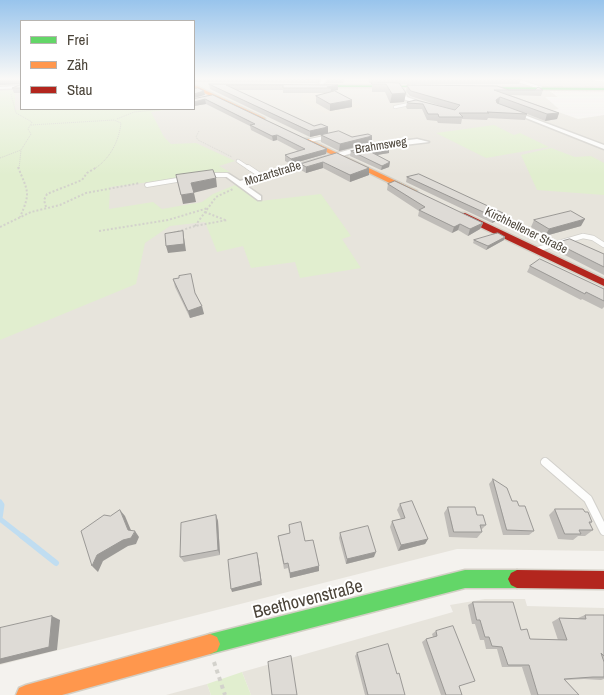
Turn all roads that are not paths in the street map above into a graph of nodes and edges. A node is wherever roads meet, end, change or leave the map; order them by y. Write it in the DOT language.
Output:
graph roads {
  1 [pos="247,110"];
  2 [pos="512,110"];
  3 [pos="276,126"];
  4 [pos="292,133"];
  5 [pos="336,135"];
  6 [pos="308,141"];
  7 [pos="426,142"];
  8 [pos="604,147"];
  9 [pos="336,154"];
  10 [pos="238,161"];
  11 [pos="227,175"];
  12 [pos="202,176"];
  13 [pos="263,177"];
  14 [pos="185,178"];
  15 [pos="147,183"];
  16 [pos="240,185"];
  17 [pos="425,197"];
  18 [pos="258,198"];
  19 [pos="451,210"];
  20 [pos="604,245"];
  21 [pos="535,250"];
  22 [pos="604,283"];
  23 [pos="545,462"];
  24 [pos="604,531"];
  25 [pos="604,580"];
  26 [pos="26,695"];
  1 -- 3 [label="street"];
  2 -- 8 [label="street"];
  4 -- 6 [label="street"];
  5 -- 6 [label="lane"];
  6 -- 9 [label="street"];
  7 -- 9 [label="street, Brahmsweg"];
  9 -- 13 [label="street, Mozartstraße"];
  9 -- 17 [label="street"];
  10 -- 13 [label="lane"];
  11 -- 12 [label="lane"];
  11 -- 16 [label="street"];
  13 -- 16 [label="street, Mozartstraße"];
  14 -- 15 [label="lane"];
  16 -- 18 [label="street"];
  19 -- 21 [label="street, Kirchhellener Straße"];
  20 -- 21 [label="lane"];
  21 -- 22 [label="street, Kirchhellener Straße"];
  23 -- 24 [label="lane"];
  25 -- 26 [label="street, Beethovenstraße"];
}
